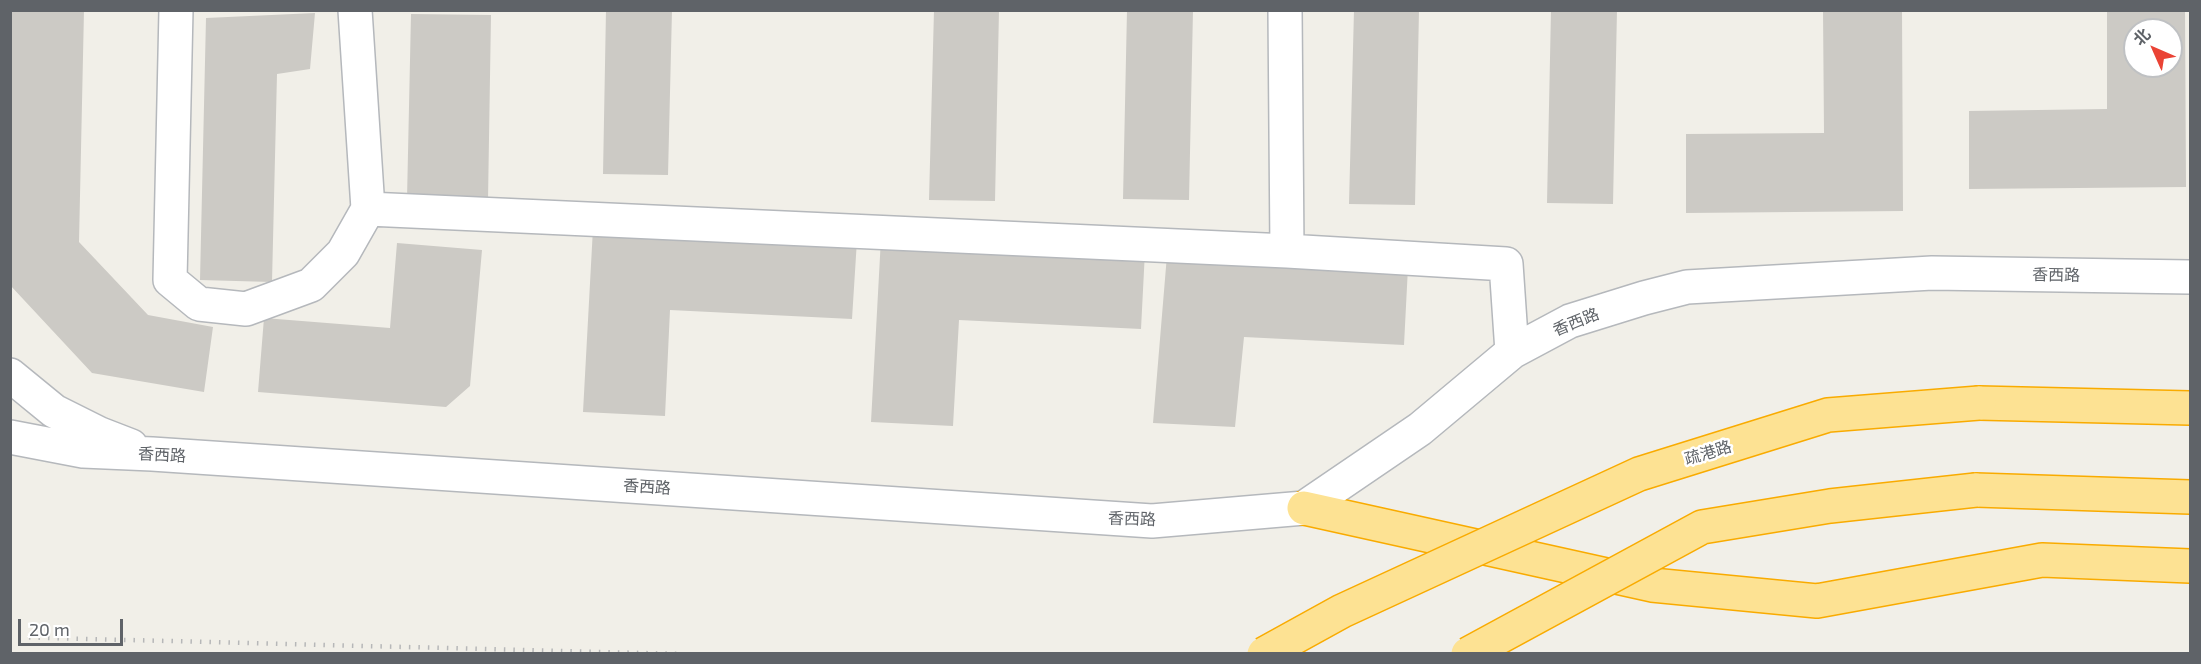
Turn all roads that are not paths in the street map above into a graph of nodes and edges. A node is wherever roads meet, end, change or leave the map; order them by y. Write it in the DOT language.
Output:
graph roads {
  1 [pos="176,10"];
  2 [pos="354,10"];
  3 [pos="1285,10"];
  4 [pos="368,209"];
  5 [pos="1287,251"];
  6 [pos="2190,277"];
  7 [pos="1512,352"];
  8 [pos="10,375"];
  9 [pos="2190,408"];
  10 [pos="10,437"];
  11 [pos="152,454"];
  12 [pos="2190,497"];
  13 [pos="1304,508"];
  14 [pos="2190,566"];
  15 [pos="1264,654"];
  16 [pos="1468,654"];
  1 -- 4 [label="street"];
  2 -- 4 [label="street"];
  3 -- 5 [label="street"];
  4 -- 5 [label="street"];
  5 -- 7 [label="street"];
  6 -- 7 [label="street, 香西路"];
  7 -- 13 [label="street, 香西路"];
  8 -- 11 [label="street"];
  9 -- 15 [label="highway, 疏港路, bridge"];
  10 -- 11 [label="street, 香西路"];
  11 -- 13 [label="street, 香西路"];
  12 -- 16 [label="highway, bridge"];
  13 -- 14 [label="highway"];
}
